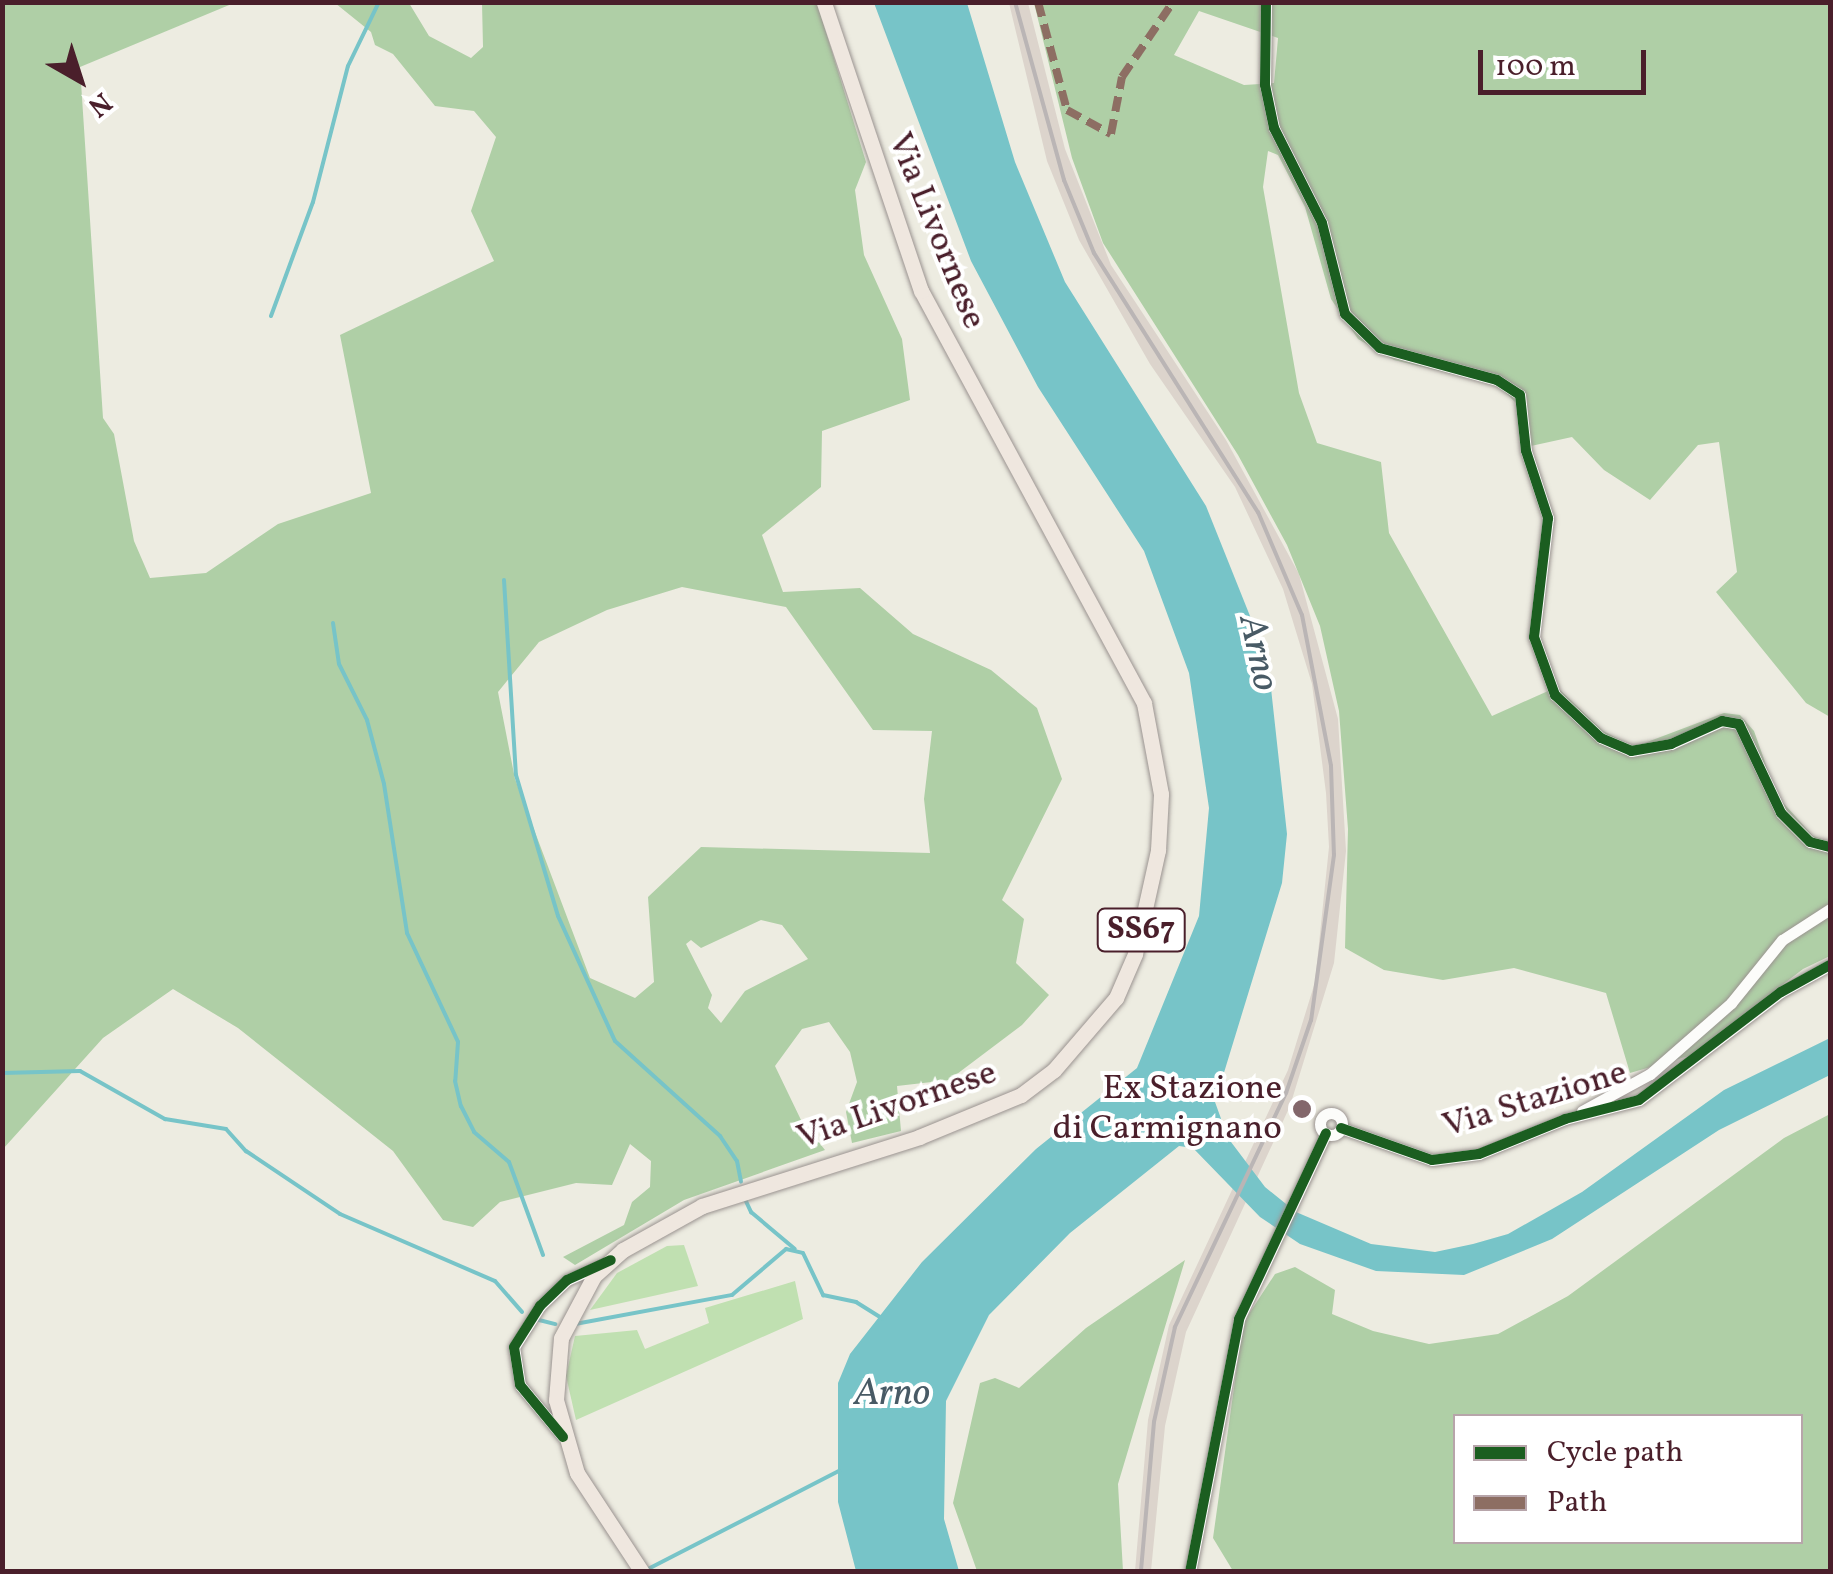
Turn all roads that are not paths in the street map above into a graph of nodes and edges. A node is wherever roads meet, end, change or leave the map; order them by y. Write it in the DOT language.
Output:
graph roads {
  1 [pos="824,2"];
  2 [pos="1266,2"];
  3 [pos="1830,847"];
  4 [pos="1830,909"];
  5 [pos="1830,965"];
  6 [pos="1565,1119"];
  7 [pos="1342,1128"];
  8 [pos="1326,1133"];
  9 [pos="611,1260"];
  10 [pos="563,1438"];
  11 [pos="642,1572"];
  12 [pos="1190,1572"];
  1 -- 9 [label="main road, Via Livornese / SS67"];
  2 -- 3 [label="street"];
  4 -- 6 [label="street"];
  5 -- 6 [label="street, Via Stazione"];
  6 -- 7 [label="street, Via Stazione"];
  7 -- 8 [label="street"];
  7 -- 8 [label="street"];
  8 -- 12 [label="street"];
  9 -- 10 [label="main road, Via Livornese / SS67"];
  9 -- 10 [label="street"];
  10 -- 11 [label="main road, Via Livornese / SS67"];
}
